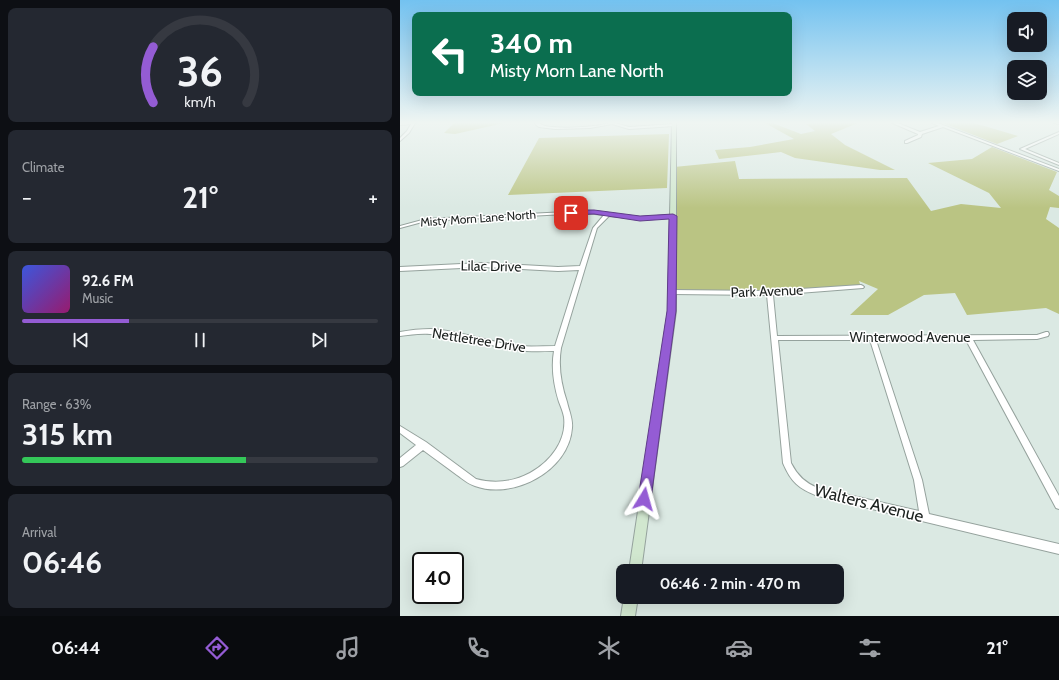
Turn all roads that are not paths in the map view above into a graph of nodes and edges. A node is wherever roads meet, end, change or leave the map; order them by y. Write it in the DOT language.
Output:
graph roads {
  1 [pos="674,151"];
  2 [pos="1008,151"];
  3 [pos="1026,151"];
  4 [pos="1058,164"];
  5 [pos="1059,170"];
  6 [pos="608,214"];
  7 [pos="673,216"];
  8 [pos="401,226"];
  9 [pos="583,268"];
  10 [pos="400,269"];
  11 [pos="861,287"];
  12 [pos="672,292"];
  13 [pos="770,293"];
  14 [pos="400,334"];
  15 [pos="1046,334"];
  16 [pos="872,337"];
  17 [pos="968,337"];
  18 [pos="774,338"];
  19 [pos="558,348"];
  20 [pos="400,429"];
  21 [pos="423,445"];
  22 [pos="400,463"];
  23 [pos="1059,505"];
  24 [pos="926,518"];
  25 [pos="1059,549"];
  26 [pos="636,564"];
  27 [pos="630,604"];
  28 [pos="628,616"];
  1 -- 7 [label="street"];
  2 -- 5 [label="street"];
  3 -- 4 [label="street"];
  6 -- 7 [label="street, Misty Morn Lane North"];
  6 -- 8 [label="street, Misty Morn Lane North"];
  6 -- 9 [label="street"];
  7 -- 12 [label="street"];
  9 -- 10 [label="street, Lilac Drive"];
  9 -- 19 [label="street"];
  11 -- 13 [label="street, Park Avenue"];
  12 -- 13 [label="street, Park Avenue"];
  12 -- 26 [label="street"];
  13 -- 18 [label="street, Walters Avenue"];
  14 -- 19 [label="street, Nettletree Drive"];
  15 -- 17 [label="street, Winterwood Avenue"];
  16 -- 17 [label="street, Winterwood Avenue"];
  16 -- 18 [label="street, Winterwood Avenue"];
  16 -- 24 [label="street"];
  17 -- 23 [label="street"];
  18 -- 24 [label="street, Walters Avenue"];
  19 -- 21 [label="street"];
  20 -- 21 [label="street"];
  21 -- 22 [label="street"];
  24 -- 25 [label="street, Walters Avenue"];
  27 -- 28 [label="street"];
}
